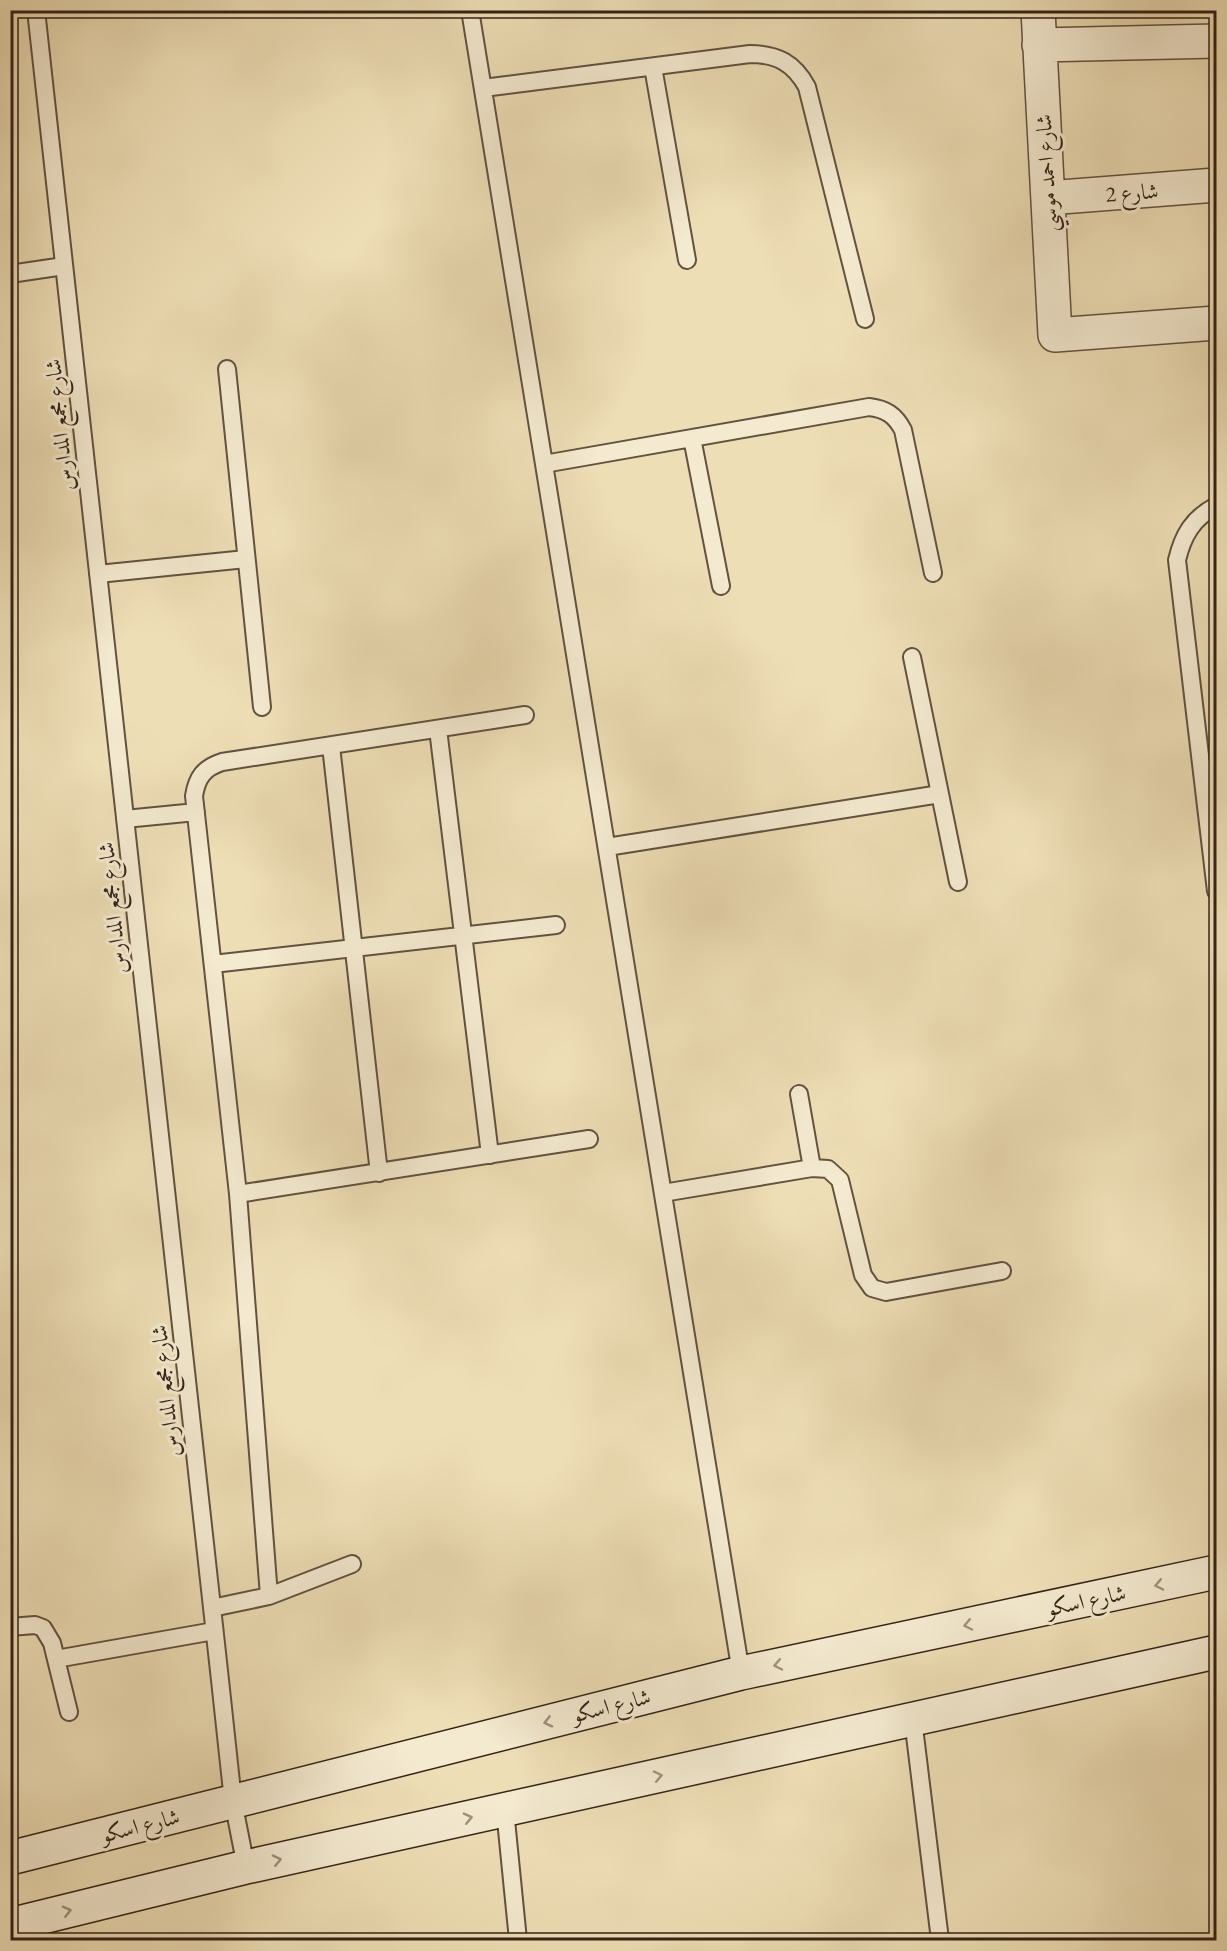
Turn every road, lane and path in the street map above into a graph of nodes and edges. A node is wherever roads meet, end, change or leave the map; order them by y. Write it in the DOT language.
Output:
graph roads {
  1 [pos="36,10"];
  2 [pos="470,10"];
  3 [pos="1038,10"];
  4 [pos="1216,41"];
  5 [pos="1040,45"];
  6 [pos="653,67"];
  7 [pos="483,88"];
  8 [pos="1216,185"];
  9 [pos="1048,198"];
  10 [pos="687,260"];
  11 [pos="64,266"];
  12 [pos="10,274"];
  13 [pos="865,319"];
  14 [pos="1216,323"];
  15 [pos="227,369"];
  16 [pos="692,438"];
  17 [pos="544,464"];
  18 [pos="1216,506"];
  19 [pos="246,559"];
  20 [pos="933,573"];
  21 [pos="98,574"];
  22 [pos="721,586"];
  23 [pos="912,657"];
  24 [pos="262,707"];
  25 [pos="525,715"];
  26 [pos="438,729"];
  27 [pos="331,746"];
  28 [pos="940,794"];
  29 [pos="196,812"];
  30 [pos="125,819"];
  31 [pos="607,847"];
  32 [pos="958,882"];
  33 [pos="1216,891"];
  34 [pos="556,925"];
  35 [pos="464,936"];
  36 [pos="354,948"];
  37 [pos="213,964"];
  38 [pos="799,1095"];
  39 [pos="589,1139"];
  40 [pos="490,1155"];
  41 [pos="812,1168"];
  42 [pos="379,1173"];
  43 [pos="663,1193"];
  44 [pos="237,1194"];
  45 [pos="1002,1271"];
  46 [pos="351,1564"];
  47 [pos="1216,1572"];
  48 [pos="269,1596"];
  49 [pos="212,1608"];
  50 [pos="10,1627"];
  51 [pos="214,1631"];
  52 [pos="1216,1652"];
  53 [pos="56,1659"];
  54 [pos="741,1672"];
  55 [pos="69,1712"];
  56 [pos="913,1719"];
  57 [pos="233,1801"];
  58 [pos="505,1810"];
  59 [pos="10,1858"];
  60 [pos="246,1867"];
  61 [pos="10,1925"];
  62 [pos="518,1941"];
  63 [pos="940,1941"];
  1 -- 11 [label="lane, شارع مجمع المدارس"];
  2 -- 7 [label="lane"];
  3 -- 5 [label="main road, شارع احمد موسي"];
  4 -- 5 [label="main road"];
  5 -- 9 [label="main road, شارع احمد موسي"];
  6 -- 7 [label="lane"];
  6 -- 10 [label="lane"];
  6 -- 13 [label="lane"];
  7 -- 17 [label="lane"];
  8 -- 9 [label="main road, شارع 2"];
  9 -- 14 [label="main road, شارع احمد موسي"];
  11 -- 12 [label="lane"];
  11 -- 21 [label="lane, شارع مجمع المدارس"];
  15 -- 19 [label="lane"];
  16 -- 17 [label="lane"];
  16 -- 20 [label="lane"];
  16 -- 22 [label="lane"];
  17 -- 31 [label="lane"];
  18 -- 33 [label="lane"];
  19 -- 21 [label="lane"];
  19 -- 24 [label="lane"];
  21 -- 30 [label="lane, شارع مجمع المدارس"];
  23 -- 28 [label="lane"];
  25 -- 26 [label="lane"];
  26 -- 27 [label="lane"];
  26 -- 35 [label="lane"];
  27 -- 29 [label="lane"];
  27 -- 36 [label="lane"];
  28 -- 31 [label="lane"];
  28 -- 32 [label="lane"];
  29 -- 30 [label="lane"];
  29 -- 37 [label="lane"];
  30 -- 49 [label="lane, شارع مجمع المدارس"];
  31 -- 43 [label="lane"];
  34 -- 35 [label="lane"];
  35 -- 36 [label="lane"];
  35 -- 40 [label="lane"];
  36 -- 37 [label="lane"];
  36 -- 42 [label="lane"];
  37 -- 44 [label="lane"];
  38 -- 41 [label="lane"];
  39 -- 40 [label="lane"];
  40 -- 42 [label="lane"];
  41 -- 43 [label="lane"];
  41 -- 45 [label="lane"];
  42 -- 44 [label="lane"];
  43 -- 54 [label="lane"];
  44 -- 48 [label="lane"];
  46 -- 48 [label="lane"];
  47 -- 54 [label="main road, شارع اسكو, one-way"];
  48 -- 49 [label="lane"];
  49 -- 51 [label="lane, شارع مجمع المدارس"];
  50 -- 53 [label="lane"];
  51 -- 53 [label="lane"];
  51 -- 57 [label="lane, شارع مجمع المدارس"];
  52 -- 56 [label="main road"];
  53 -- 55 [label="lane"];
  54 -- 57 [label="main road, شارع اسكو, one-way"];
  58 -- 56 [label="main road, one-way"];
  56 -- 63 [label="lane"];
  57 -- 59 [label="main road, شارع اسكو"];
  57 -- 60 [label="lane, شارع مجمع المدارس"];
  60 -- 58 [label="main road, one-way"];
  58 -- 62 [label="lane"];
  61 -- 60 [label="main road, one-way"];
}
